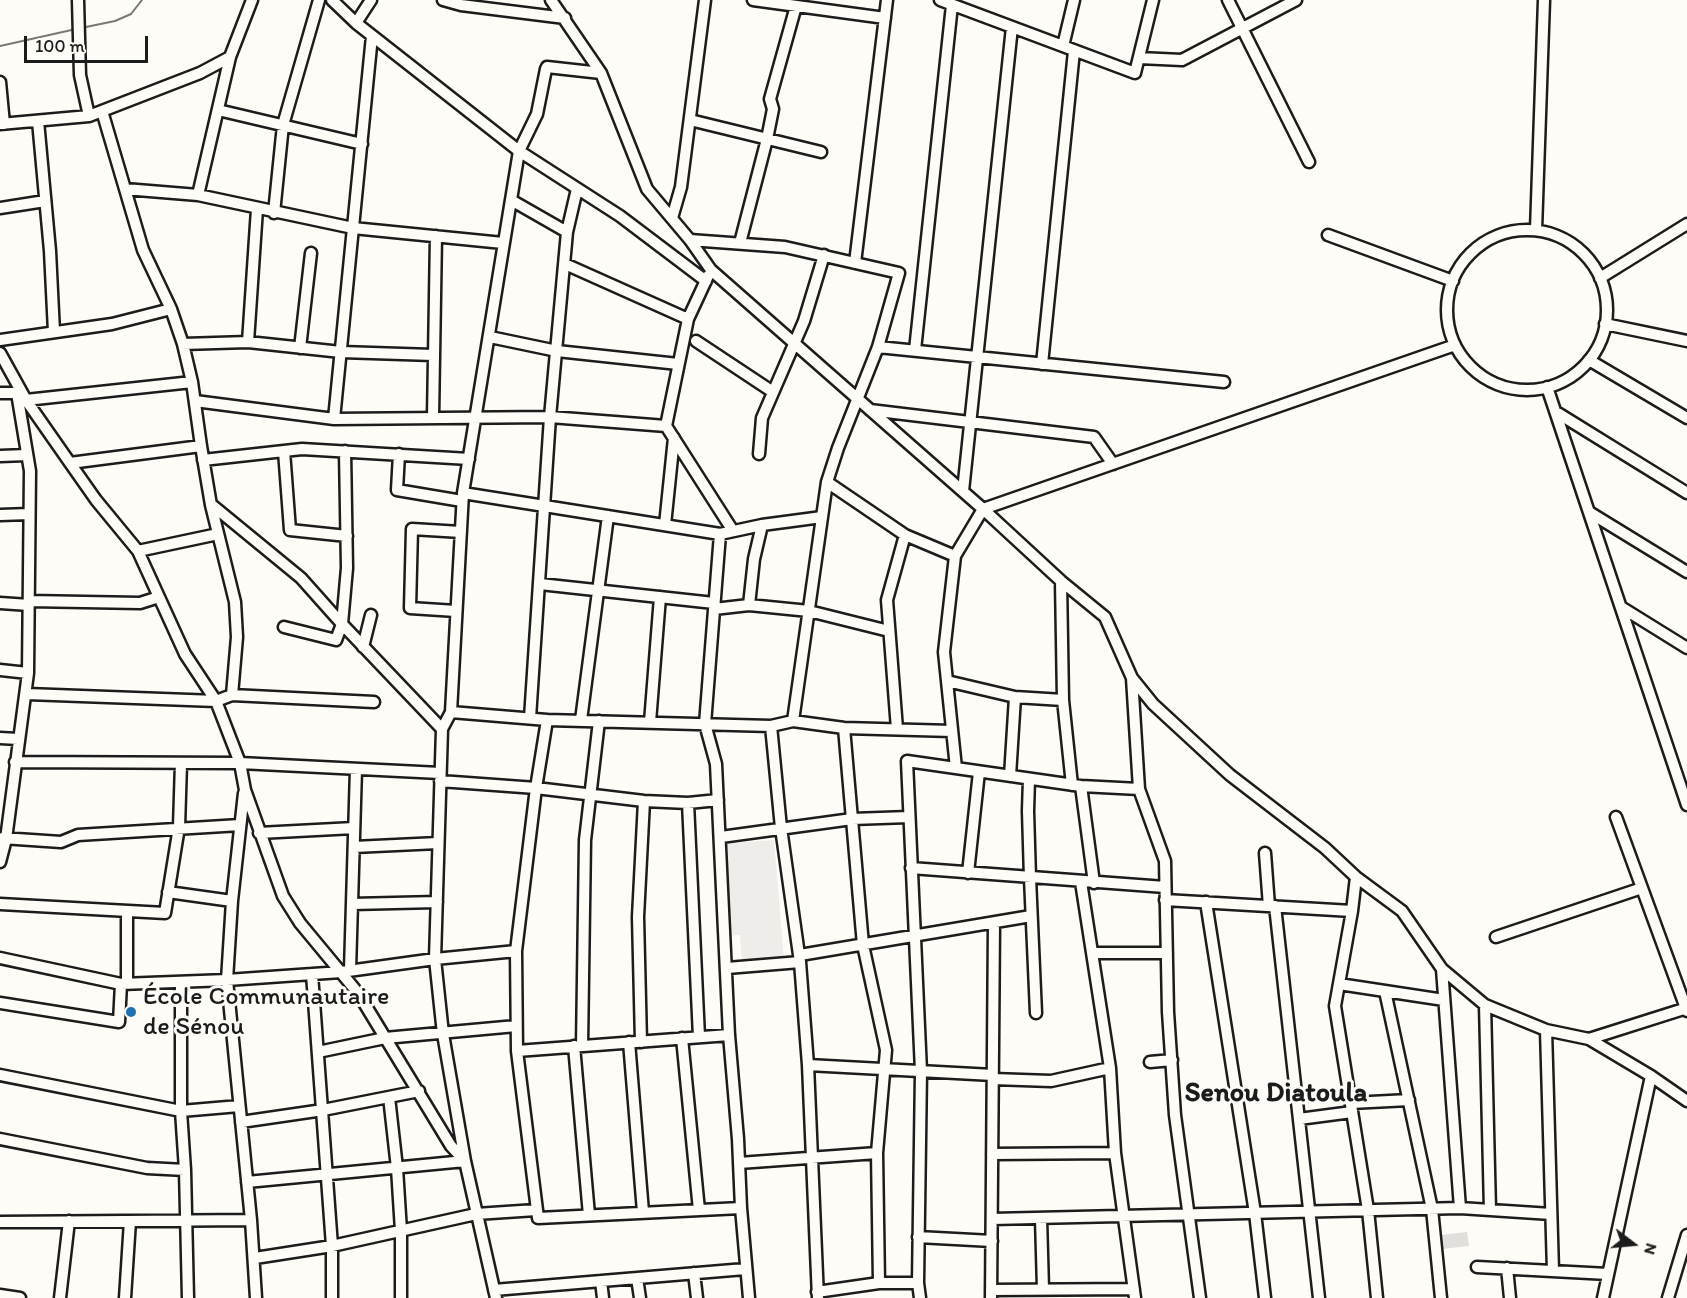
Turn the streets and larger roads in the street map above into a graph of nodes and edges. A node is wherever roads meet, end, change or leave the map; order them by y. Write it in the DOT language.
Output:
graph roads {
  1 [pos="78,0"];
  2 [pos="252,0"];
  3 [pos="319,0"];
  4 [pos="332,0"];
  5 [pos="370,0"];
  6 [pos="443,0"];
  7 [pos="551,0"];
  8 [pos="705,0"];
  9 [pos="753,0"];
  10 [pos="887,0"];
  11 [pos="940,0"];
  12 [pos="1074,0"];
  13 [pos="1153,0"];
  14 [pos="1228,0"];
  15 [pos="1296,0"];
  16 [pos="1544,0"];
  17 [pos="778,2"];
  18 [pos="952,4"];
  19 [pos="796,6"];
  20 [pos="565,18"];
  21 [pos="885,18"];
  22 [pos="356,23"];
  23 [pos="1012,27"];
  24 [pos="1242,28"];
  25 [pos="372,36"];
  26 [pos="1063,46"];
  27 [pos="1074,51"];
  28 [pos="230,57"];
  29 [pos="1139,58"];
  30 [pos="601,73"];
  31 [pos="0,82"];
  32 [pos="218,110"];
  33 [pos="102,111"];
  34 [pos="89,116"];
  35 [pos="690,120"];
  36 [pos="38,122"];
  37 [pos="2,124"];
  38 [pos="283,125"];
  39 [pos="767,139"];
  40 [pos="362,144"];
  41 [pos="519,151"];
  42 [pos="821,152"];
  43 [pos="1310,162"];
  44 [pos="125,189"];
  45 [pos="578,189"];
  46 [pos="198,195"];
  47 [pos="511,200"];
  48 [pos="45,201"];
  49 [pos="0,208"];
  50 [pos="257,209"];
  51 [pos="274,213"];
  52 [pos="672,218"];
  53 [pos="1687,224"];
  54 [pos="353,228"];
  55 [pos="1536,230"];
  56 [pos="567,232"];
  57 [pos="436,236"];
  58 [pos="1328,236"];
  59 [pos="690,240"];
  60 [pos="503,243"];
  61 [pos="740,243"];
  62 [pos="311,253"];
  63 [pos="824,255"];
  64 [pos="855,263"];
  65 [pos="565,264"];
  66 [pos="708,275"];
  67 [pos="1600,278"];
  68 [pos="1453,281"];
  69 [pos="171,309"];
  70 [pos="688,319"];
  71 [pos="1605,324"];
  72 [pos="54,332"];
  73 [pos="490,337"];
  74 [pos="0,340"];
  75 [pos="696,341"];
  76 [pos="1687,341"];
  77 [pos="248,342"];
  78 [pos="183,344"];
  79 [pos="795,344"];
  80 [pos="1455,345"];
  81 [pos="878,346"];
  82 [pos="300,348"];
  83 [pos="915,350"];
  84 [pos="557,351"];
  85 [pos="341,352"];
  86 [pos="0,353"];
  87 [pos="433,354"];
  88 [pos="977,357"];
  89 [pos="1589,360"];
  90 [pos="678,364"];
  91 [pos="1042,364"];
  92 [pos="192,382"];
  93 [pos="1224,382"];
  94 [pos="1547,387"];
  95 [pos="773,392"];
  96 [pos="0,393"];
  97 [pos="21,395"];
  98 [pos="858,399"];
  99 [pos="195,401"];
  100 [pos="870,410"];
  101 [pos="1556,412"];
  102 [pos="433,417"];
  103 [pos="476,417"];
  104 [pos="550,417"];
  105 [pos="1687,418"];
  106 [pos="334,419"];
  107 [pos="970,422"];
  108 [pos="666,426"];
  109 [pos="674,438"];
  110 [pos="201,446"];
  111 [pos="345,451"];
  112 [pos="284,452"];
  113 [pos="399,454"];
  114 [pos="759,454"];
  115 [pos="27,455"];
  116 [pos="0,456"];
  117 [pos="469,459"];
  118 [pos="203,460"];
  119 [pos="70,464"];
  120 [pos="1113,464"];
  121 [pos="827,482"];
  122 [pos="963,492"];
  123 [pos="1687,493"];
  124 [pos="463,497"];
  125 [pos="212,505"];
  126 [pos="546,506"];
  127 [pos="983,509"];
  128 [pos="1589,512"];
  129 [pos="29,514"];
  130 [pos="0,515"];
  131 [pos="608,516"];
  132 [pos="822,517"];
  133 [pos="664,525"];
  134 [pos="762,525"];
  135 [pos="733,531"];
  136 [pos="461,532"];
  137 [pos="218,534"];
  138 [pos="720,534"];
  139 [pos="347,536"];
  140 [pos="905,536"];
  141 [pos="138,551"];
  142 [pos="955,556"];
  143 [pos="1687,572"];
  144 [pos="1061,582"];
  145 [pos="540,584"];
  146 [pos="597,590"];
  147 [pos="159,597"];
  148 [pos="660,597"];
  149 [pos="0,603"];
  150 [pos="29,603"];
  151 [pos="749,605"];
  152 [pos="714,606"];
  153 [pos="1621,607"];
  154 [pos="456,611"];
  155 [pos="809,611"];
  156 [pos="371,615"];
  157 [pos="342,624"];
  158 [pos="284,627"];
  159 [pos="889,631"];
  160 [pos="363,647"];
  161 [pos="1687,648"];
  162 [pos="0,670"];
  163 [pos="28,673"];
  164 [pos="1132,678"];
  165 [pos="947,681"];
  166 [pos="27,694"];
  167 [pos="232,695"];
  168 [pos="1015,697"];
  169 [pos="1063,700"];
  170 [pos="216,701"];
  171 [pos="374,702"];
  172 [pos="451,712"];
  173 [pos="530,718"];
  174 [pos="547,720"];
  175 [pos="581,720"];
  176 [pos="599,721"];
  177 [pos="793,721"];
  178 [pos="650,722"];
  179 [pos="705,724"];
  180 [pos="771,726"];
  181 [pos="844,728"];
  182 [pos="442,729"];
  183 [pos="897,729"];
  184 [pos="952,731"];
  185 [pos="0,738"];
  186 [pos="18,739"];
  187 [pos="15,762"];
  188 [pos="181,763"];
  189 [pos="240,763"];
  190 [pos="956,768"];
  191 [pos="356,769"];
  192 [pos="979,772"];
  193 [pos="1010,776"];
  194 [pos="440,777"];
  195 [pos="1029,779"];
  196 [pos="1076,786"];
  197 [pos="536,788"];
  198 [pos="1139,789"];
  199 [pos="245,790"];
  200 [pos="591,795"];
  201 [pos="718,800"];
  202 [pos="644,801"];
  203 [pos="1686,801"];
  204 [pos="688,803"];
  205 [pos="909,817"];
  206 [pos="1616,817"];
  207 [pos="852,819"];
  208 [pos="240,825"];
  209 [pos="179,827"];
  210 [pos="354,828"];
  211 [pos="781,828"];
  212 [pos="260,833"];
  213 [pos="721,837"];
  214 [pos="3,838"];
  215 [pos="438,843"];
  216 [pos="354,847"];
  217 [pos="1265,853"];
  218 [pos="0,862"];
  219 [pos="911,868"];
  220 [pos="968,873"];
  221 [pos="1356,877"];
  222 [pos="1029,878"];
  223 [pos="1081,882"];
  224 [pos="1094,883"];
  225 [pos="1165,887"];
  226 [pos="1642,888"];
  227 [pos="168,892"];
  228 [pos="1165,900"];
  229 [pos="232,901"];
  230 [pos="437,902"];
  231 [pos="1206,902"];
  232 [pos="0,904"];
  233 [pos="352,904"];
  234 [pos="1272,906"];
  235 [pos="128,911"];
  236 [pos="1352,911"];
  237 [pos="1031,916"];
  238 [pos="994,923"];
  239 [pos="914,936"];
  240 [pos="1496,937"];
  241 [pos="863,945"];
  242 [pos="516,951"];
  243 [pos="1092,953"];
  244 [pos="1167,953"];
  245 [pos="0,958"];
  246 [pos="435,959"];
  247 [pos="800,959"];
  248 [pos="727,968"];
  249 [pos="1442,969"];
  250 [pos="345,971"];
  251 [pos="312,974"];
  252 [pos="227,980"];
  253 [pos="181,982"];
  254 [pos="124,984"];
  255 [pos="1340,984"];
  256 [pos="1385,991"];
  257 [pos="1444,1000"];
  258 [pos="0,1003"];
  259 [pos="1485,1005"];
  260 [pos="1687,1009"];
  261 [pos="1036,1012"];
  262 [pos="516,1026"];
  263 [pos="1546,1030"];
  264 [pos="443,1034"];
  265 [pos="729,1035"];
  266 [pos="699,1037"];
  267 [pos="385,1038"];
  268 [pos="682,1038"];
  269 [pos="1588,1039"];
  270 [pos="635,1042"];
  271 [pos="578,1046"];
  272 [pos="517,1051"];
  273 [pos="318,1052"];
  274 [pos="1172,1060"];
  275 [pos="1150,1062"];
  276 [pos="808,1065"];
  277 [pos="1110,1068"];
  278 [pos="886,1069"];
  279 [pos="921,1071"];
  280 [pos="0,1075"];
  281 [pos="1651,1076"];
  282 [pos="993,1077"];
  283 [pos="419,1091"];
  284 [pos="389,1097"];
  285 [pos="1409,1100"];
  286 [pos="1687,1101"];
  287 [pos="239,1106"];
  288 [pos="1352,1108"];
  289 [pos="322,1110"];
  290 [pos="181,1111"];
  291 [pos="1299,1119"];
  292 [pos="241,1122"];
  293 [pos="0,1139"];
  294 [pos="877,1153"];
  295 [pos="992,1154"];
  296 [pos="1115,1154"];
  297 [pos="811,1158"];
  298 [pos="465,1161"];
  299 [pos="739,1163"];
  300 [pos="397,1168"];
  301 [pos="185,1170"];
  302 [pos="328,1174"];
  303 [pos="247,1182"];
  304 [pos="741,1208"];
  305 [pos="1460,1208"];
  306 [pos="1432,1209"];
  307 [pos="536,1210"];
  308 [pos="699,1210"];
  309 [pos="1368,1210"];
  310 [pos="1490,1210"];
  311 [pos="643,1212"];
  312 [pos="1309,1212"];
  313 [pos="1255,1213"];
  314 [pos="476,1214"];
  315 [pos="1551,1214"];
  316 [pos="589,1215"];
  317 [pos="1188,1215"];
  318 [pos="1124,1216"];
  319 [pos="1041,1218"];
  320 [pos="992,1219"];
  321 [pos="186,1220"];
  322 [pos="251,1220"];
  323 [pos="69,1221"];
  324 [pos="130,1221"];
  325 [pos="0,1222"];
  326 [pos="401,1231"];
  327 [pos="1687,1235"];
  328 [pos="918,1237"];
  329 [pos="992,1241"];
  330 [pos="332,1245"];
  331 [pos="255,1258"];
  332 [pos="1477,1267"];
  333 [pos="1507,1268"];
  334 [pos="745,1269"];
  335 [pos="1553,1271"];
  336 [pos="694,1273"];
  337 [pos="1608,1274"];
  338 [pos="637,1278"];
  339 [pos="601,1281"];
  340 [pos="918,1283"];
  341 [pos="879,1284"];
  342 [pos="1042,1289"];
  343 [pos="495,1294"];
  344 [pos="991,1294"];
  345 [pos="1135,1294"];
  346 [pos="0,1295"];
  347 [pos="817,1295"];
  348 [pos="20,1298"];
  349 [pos="60,1298"];
  350 [pos="125,1298"];
  351 [pos="188,1298"];
  352 [pos="256,1298"];
  353 [pos="332,1298"];
  354 [pos="401,1298"];
  355 [pos="603,1298"];
  356 [pos="639,1298"];
  357 [pos="696,1298"];
  358 [pos="749,1298"];
  359 [pos="920,1298"];
  360 [pos="1200,1298"];
  361 [pos="1265,1298"];
  362 [pos="1319,1298"];
  363 [pos="1377,1298"];
  364 [pos="1441,1298"];
  365 [pos="1510,1298"];
  366 [pos="1603,1298"];
  367 [pos="1668,1298"];
  1 -- 34 [label="street"];
  2 -- 28 [label="street"];
  3 -- 38 [label="street"];
  4 -- 22 [label="street"];
  5 -- 22 [label="street"];
  6 -- 20 [label="street"];
  7 -- 20 [label="street"];
  8 -- 35 [label="street"];
  9 -- 17 [label="street"];
  10 -- 21 [label="street"];
  11 -- 18 [label="street"];
  12 -- 26 [label="street"];
  13 -- 29 [label="street"];
  14 -- 24 [label="street"];
  15 -- 24 [label="street"];
  16 -- 55 [label="street"];
  17 -- 19 [label="street"];
  18 -- 23 [label="street"];
  18 -- 83 [label="street"];
  19 -- 21 [label="street"];
  19 -- 39 [label="street"];
  20 -- 30 [label="street"];
  21 -- 64 [label="street"];
  22 -- 25 [label="street"];
  23 -- 26 [label="street"];
  23 -- 88 [label="street"];
  24 -- 29 [label="street"];
  24 -- 43 [label="street"];
  25 -- 40 [label="street"];
  25 -- 41 [label="street"];
  26 -- 27 [label="street"];
  27 -- 29 [label="street"];
  27 -- 91 [label="street"];
  28 -- 32 [label="street"];
  28 -- 33 [label="street"];
  30 -- 41 [label="street"];
  30 -- 52 [label="street"];
  31 -- 37 [label="street"];
  32 -- 38 [label="street"];
  32 -- 46 [label="street"];
  33 -- 34 [label="street"];
  33 -- 44 [label="street"];
  34 -- 36 [label="street"];
  35 -- 39 [label="street"];
  35 -- 52 [label="street"];
  36 -- 37 [label="street"];
  36 -- 48 [label="street"];
  38 -- 40 [label="street"];
  38 -- 51 [label="street"];
  39 -- 42 [label="street"];
  39 -- 61 [label="street"];
  40 -- 54 [label="street"];
  41 -- 45 [label="street"];
  41 -- 47 [label="street"];
  44 -- 46 [label="street"];
  44 -- 69 [label="street"];
  45 -- 56 [label="street"];
  45 -- 66 [label="street"];
  46 -- 50 [label="street"];
  47 -- 56 [label="street"];
  47 -- 60 [label="street"];
  48 -- 49 [label="street"];
  48 -- 72 [label="street"];
  50 -- 51 [label="street"];
  50 -- 77 [label="street"];
  51 -- 54 [label="street"];
  52 -- 59 [label="street"];
  53 -- 67 [label="street"];
  54 -- 57 [label="street"];
  54 -- 85 [label="street"];
  55 -- 67 [label="street"];
  55 -- 68 [label="street"];
  56 -- 65 [label="street"];
  57 -- 60 [label="street"];
  57 -- 87 [label="street"];
  58 -- 68 [label="street"];
  59 -- 61 [label="street"];
  59 -- 66 [label="street"];
  60 -- 73 [label="street"];
  61 -- 63 [label="street"];
  62 -- 82 [label="street"];
  63 -- 64 [label="street"];
  63 -- 79 [label="street"];
  64 -- 81 [label="street"];
  65 -- 70 [label="street"];
  65 -- 84 [label="street"];
  66 -- 70 [label="street"];
  66 -- 79 [label="street"];
  67 -- 71 [label="street"];
  68 -- 80 [label="street"];
  69 -- 72 [label="street"];
  69 -- 78 [label="street"];
  70 -- 90 [label="street"];
  71 -- 76 [label="street"];
  71 -- 89 [label="street"];
  72 -- 74 [label="street"];
  73 -- 84 [label="street"];
  73 -- 103 [label="street"];
  75 -- 95 [label="street"];
  77 -- 78 [label="street"];
  77 -- 82 [label="street"];
  78 -- 92 [label="street"];
  79 -- 95 [label="street"];
  79 -- 98 [label="street"];
  80 -- 94 [label="street"];
  80 -- 120 [label="street"];
  81 -- 83 [label="street"];
  81 -- 98 [label="street"];
  82 -- 85 [label="street"];
  83 -- 88 [label="street"];
  84 -- 90 [label="street"];
  84 -- 104 [label="street"];
  85 -- 87 [label="street"];
  85 -- 106 [label="street"];
  86 -- 97 [label="street"];
  87 -- 102 [label="street"];
  88 -- 91 [label="street"];
  88 -- 107 [label="street"];
  89 -- 94 [label="street"];
  89 -- 105 [label="street"];
  90 -- 108 [label="street"];
  91 -- 93 [label="street"];
  92 -- 97 [label="street"];
  92 -- 99 [label="street"];
  94 -- 101 [label="street"];
  95 -- 114 [label="street"];
  96 -- 97 [label="street"];
  97 -- 115 [label="street"];
  97 -- 119 [label="street"];
  98 -- 100 [label="street"];
  98 -- 121 [label="street"];
  99 -- 106 [label="street"];
  99 -- 110 [label="street"];
  100 -- 107 [label="street"];
  100 -- 122 [label="street"];
  101 -- 123 [label="street"];
  101 -- 128 [label="street"];
  102 -- 103 [label="street"];
  102 -- 106 [label="street"];
  103 -- 104 [label="street"];
  103 -- 117 [label="street"];
  104 -- 108 [label="street"];
  104 -- 126 [label="street"];
  107 -- 120 [label="street"];
  107 -- 122 [label="street"];
  108 -- 109 [label="street"];
  109 -- 133 [label="street"];
  109 -- 135 [label="street"];
  110 -- 118 [label="street"];
  110 -- 119 [label="street"];
  111 -- 112 [label="street"];
  111 -- 113 [label="street"];
  111 -- 139 [label="street"];
  112 -- 118 [label="street"];
  112 -- 139 [label="street"];
  113 -- 117 [label="street"];
  113 -- 124 [label="street"];
  115 -- 116 [label="street"];
  115 -- 129 [label="street"];
  117 -- 124 [label="street"];
  118 -- 125 [label="street"];
  119 -- 141 [label="street"];
  120 -- 127 [label="street"];
  121 -- 132 [label="street"];
  121 -- 140 [label="street"];
  122 -- 127 [label="street"];
  124 -- 126 [label="street"];
  124 -- 136 [label="street"];
  125 -- 137 [label="street"];
  125 -- 157 [label="street"];
  126 -- 131 [label="street"];
  126 -- 145 [label="street"];
  127 -- 142 [label="street"];
  127 -- 144 [label="street"];
  128 -- 143 [label="street"];
  128 -- 153 [label="street"];
  129 -- 130 [label="street"];
  129 -- 150 [label="street"];
  131 -- 133 [label="street"];
  131 -- 146 [label="street"];
  132 -- 134 [label="street"];
  132 -- 155 [label="street"];
  133 -- 138 [label="street"];
  134 -- 135 [label="street"];
  134 -- 151 [label="street"];
  135 -- 138 [label="street"];
  136 -- 154 [label="street"];
  136 -- 154 [label="street"];
  137 -- 141 [label="street"];
  137 -- 167 [label="street"];
  138 -- 152 [label="street"];
  139 -- 157 [label="street"];
  140 -- 142 [label="street"];
  140 -- 159 [label="street"];
  141 -- 147 [label="street"];
  142 -- 165 [label="street"];
  144 -- 164 [label="street"];
  144 -- 169 [label="street"];
  145 -- 146 [label="street"];
  145 -- 173 [label="street"];
  146 -- 148 [label="street"];
  146 -- 175 [label="street"];
  147 -- 150 [label="street"];
  147 -- 170 [label="street"];
  148 -- 152 [label="street"];
  148 -- 178 [label="street"];
  149 -- 150 [label="street"];
  150 -- 163 [label="street"];
  151 -- 152 [label="street"];
  151 -- 155 [label="street"];
  152 -- 179 [label="street"];
  153 -- 161 [label="street"];
  153 -- 203 [label="street"];
  154 -- 172 [label="street"];
  155 -- 159 [label="street"];
  155 -- 177 [label="street"];
  156 -- 160 [label="street"];
  157 -- 158 [label="street"];
  157 -- 160 [label="street"];
  159 -- 183 [label="street"];
  160 -- 182 [label="street"];
  162 -- 163 [label="street"];
  163 -- 166 [label="street"];
  164 -- 198 [label="street"];
  164 -- 221 [label="street"];
  165 -- 168 [label="street"];
  165 -- 184 [label="street"];
  166 -- 170 [label="street"];
  166 -- 186 [label="street"];
  167 -- 170 [label="street"];
  167 -- 171 [label="street"];
  168 -- 169 [label="street"];
  168 -- 193 [label="street"];
  169 -- 196 [label="street"];
  170 -- 189 [label="street"];
  172 -- 173 [label="street"];
  172 -- 182 [label="street"];
  173 -- 174 [label="street"];
  174 -- 175 [label="street"];
  174 -- 197 [label="street"];
  175 -- 176 [label="street"];
  176 -- 178 [label="street"];
  176 -- 200 [label="street"];
  177 -- 180 [label="street"];
  177 -- 181 [label="street"];
  178 -- 179 [label="street"];
  179 -- 180 [label="street"];
  179 -- 201 [label="street"];
  180 -- 211 [label="street"];
  181 -- 183 [label="street"];
  181 -- 207 [label="street"];
  182 -- 194 [label="street"];
  183 -- 184 [label="street"];
  184 -- 190 [label="street"];
  185 -- 186 [label="street"];
  186 -- 187 [label="street"];
  187 -- 188 [label="street"];
  187 -- 214 [label="street"];
  188 -- 189 [label="street"];
  188 -- 209 [label="street"];
  189 -- 191 [label="street"];
  189 -- 199 [label="street"];
  190 -- 192 [label="street"];
  190 -- 205 [label="street"];
  191 -- 194 [label="street"];
  191 -- 210 [label="street"];
  192 -- 193 [label="street"];
  192 -- 220 [label="street"];
  193 -- 195 [label="street"];
  194 -- 197 [label="street"];
  194 -- 215 [label="street"];
  195 -- 196 [label="street"];
  195 -- 222 [label="street"];
  196 -- 198 [label="street"];
  196 -- 224 [label="street"];
  197 -- 200 [label="street"];
  197 -- 242 [label="street"];
  198 -- 225 [label="street"];
  199 -- 208 [label="street"];
  199 -- 212 [label="street"];
  200 -- 202 [label="street"];
  200 -- 271 [label="street"];
  201 -- 204 [label="street"];
  201 -- 213 [label="street"];
  202 -- 204 [label="street"];
  202 -- 270 [label="street"];
  204 -- 266 [label="street"];
  205 -- 207 [label="street"];
  205 -- 219 [label="street"];
  206 -- 226 [label="street"];
  207 -- 211 [label="street"];
  207 -- 241 [label="street"];
  208 -- 209 [label="street"];
  208 -- 229 [label="street"];
  209 -- 214 [label="street"];
  209 -- 227 [label="street"];
  210 -- 212 [label="street"];
  210 -- 216 [label="street"];
  211 -- 213 [label="street"];
  211 -- 247 [label="street"];
  212 -- 250 [label="street"];
  213 -- 248 [label="street"];
  214 -- 218 [label="street"];
  215 -- 216 [label="street"];
  215 -- 230 [label="street"];
  216 -- 233 [label="street"];
  217 -- 234 [label="street"];
  219 -- 220 [label="street"];
  219 -- 239 [label="street"];
  220 -- 222 [label="street"];
  221 -- 236 [label="street"];
  221 -- 249 [label="street"];
  222 -- 223 [label="street"];
  222 -- 237 [label="street"];
  223 -- 224 [label="street"];
  223 -- 243 [label="street"];
  224 -- 225 [label="street"];
  225 -- 228 [label="street"];
  226 -- 240 [label="street"];
  226 -- 260 [label="street"];
  227 -- 229 [label="street"];
  227 -- 235 [label="street"];
  228 -- 231 [label="street"];
  228 -- 244 [label="street"];
  229 -- 252 [label="street"];
  230 -- 233 [label="street"];
  230 -- 246 [label="street"];
  231 -- 234 [label="street"];
  231 -- 313 [label="street"];
  232 -- 235 [label="street"];
  233 -- 250 [label="street"];
  234 -- 236 [label="street"];
  234 -- 291 [label="street"];
  235 -- 254 [label="street"];
  236 -- 255 [label="street"];
  237 -- 238 [label="street"];
  237 -- 261 [label="street"];
  238 -- 239 [label="street"];
  238 -- 282 [label="street"];
  239 -- 241 [label="street"];
  239 -- 279 [label="street"];
  241 -- 247 [label="street"];
  241 -- 278 [label="street"];
  242 -- 246 [label="street"];
  242 -- 262 [label="street"];
  243 -- 244 [label="street"];
  243 -- 277 [label="street"];
  244 -- 274 [label="street"];
  245 -- 254 [label="street"];
  246 -- 250 [label="street"];
  246 -- 264 [label="street"];
  247 -- 248 [label="street"];
  247 -- 276 [label="street"];
  248 -- 265 [label="street"];
  249 -- 257 [label="street"];
  249 -- 259 [label="street"];
  250 -- 251 [label="street"];
  250 -- 267 [label="street"];
  251 -- 252 [label="street"];
  251 -- 273 [label="street"];
  252 -- 253 [label="street"];
  252 -- 287 [label="street"];
  253 -- 254 [label="street"];
  253 -- 290 [label="street"];
  254 -- 258 [label="street"];
  255 -- 256 [label="street"];
  255 -- 288 [label="street"];
  256 -- 257 [label="street"];
  256 -- 285 [label="street"];
  257 -- 305 [label="street"];
  259 -- 263 [label="street"];
  259 -- 310 [label="street"];
  260 -- 269 [label="street"];
  262 -- 264 [label="street"];
  262 -- 272 [label="street"];
  263 -- 269 [label="street"];
  263 -- 315 [label="street"];
  264 -- 267 [label="street"];
  264 -- 298 [label="street"];
  265 -- 266 [label="street"];
  265 -- 299 [label="street"];
  266 -- 268 [label="street"];
  267 -- 273 [label="street"];
  267 -- 283 [label="street"];
  268 -- 270 [label="street"];
  268 -- 308 [label="street"];
  269 -- 281 [label="street"];
  270 -- 271 [label="street"];
  270 -- 311 [label="street"];
  271 -- 272 [label="street"];
  271 -- 316 [label="street"];
  272 -- 307 [label="street"];
  273 -- 289 [label="street"];
  274 -- 275 [label="street"];
  274 -- 317 [label="street"];
  276 -- 278 [label="street"];
  276 -- 297 [label="street"];
  277 -- 282 [label="street"];
  277 -- 296 [label="street"];
  278 -- 279 [label="street"];
  278 -- 294 [label="street"];
  279 -- 282 [label="street"];
  279 -- 328 [label="street"];
  280 -- 290 [label="street"];
  281 -- 286 [label="street"];
  281 -- 337 [label="street"];
  282 -- 295 [label="street"];
  283 -- 284 [label="street"];
  283 -- 298 [label="street"];
  284 -- 289 [label="street"];
  284 -- 300 [label="street"];
  285 -- 288 [label="street"];
  285 -- 306 [label="street"];
  287 -- 290 [label="street"];
  287 -- 292 [label="street"];
  288 -- 291 [label="street"];
  288 -- 309 [label="street"];
  289 -- 292 [label="street"];
  289 -- 302 [label="street"];
  290 -- 301 [label="street"];
  291 -- 312 [label="street"];
  292 -- 303 [label="street"];
  293 -- 301 [label="street"];
  294 -- 297 [label="street"];
  294 -- 341 [label="street"];
  295 -- 296 [label="street"];
  295 -- 320 [label="street"];
  296 -- 318 [label="street"];
  297 -- 299 [label="street"];
  297 -- 347 [label="street"];
  298 -- 300 [label="street"];
  298 -- 314 [label="street"];
  299 -- 304 [label="street"];
  300 -- 302 [label="street"];
  300 -- 326 [label="street"];
  301 -- 321 [label="street"];
  302 -- 303 [label="street"];
  302 -- 330 [label="street"];
  303 -- 322 [label="street"];
  304 -- 308 [label="street"];
  304 -- 334 [label="street"];
  305 -- 306 [label="street"];
  305 -- 310 [label="street"];
  306 -- 309 [label="street"];
  306 -- 364 [label="street"];
  307 -- 314 [label="street"];
  307 -- 316 [label="street"];
  308 -- 311 [label="street"];
  309 -- 312 [label="street"];
  309 -- 363 [label="street"];
  310 -- 315 [label="street"];
  311 -- 316 [label="street"];
  312 -- 313 [label="street"];
  312 -- 362 [label="street"];
  313 -- 317 [label="street"];
  313 -- 361 [label="street"];
  314 -- 326 [label="street"];
  314 -- 343 [label="street"];
  315 -- 335 [label="street"];
  317 -- 318 [label="street"];
  317 -- 360 [label="street"];
  318 -- 319 [label="street"];
  318 -- 345 [label="street"];
  319 -- 320 [label="street"];
  319 -- 342 [label="street"];
  320 -- 329 [label="street"];
  321 -- 322 [label="street"];
  321 -- 324 [label="street"];
  321 -- 351 [label="street"];
  322 -- 331 [label="street"];
  323 -- 324 [label="street"];
  323 -- 325 [label="street"];
  323 -- 349 [label="street"];
  324 -- 350 [label="street"];
  326 -- 330 [label="street"];
  326 -- 354 [label="street"];
  327 -- 367 [label="street"];
  328 -- 329 [label="street"];
  328 -- 340 [label="street"];
  329 -- 344 [label="street"];
  330 -- 331 [label="street"];
  330 -- 353 [label="street"];
  331 -- 352 [label="street"];
  332 -- 333 [label="street"];
  333 -- 335 [label="street"];
  333 -- 365 [label="street"];
  334 -- 336 [label="street"];
  334 -- 358 [label="street"];
  335 -- 337 [label="street"];
  336 -- 338 [label="street"];
  336 -- 357 [label="street"];
  337 -- 366 [label="street"];
  338 -- 339 [label="street"];
  338 -- 356 [label="street"];
  339 -- 343 [label="street"];
  339 -- 355 [label="street"];
  340 -- 341 [label="street"];
  340 -- 359 [label="street"];
  341 -- 347 [label="street"];
  342 -- 344 [label="street"];
  342 -- 345 [label="street"];
  346 -- 348 [label="street"];
}
